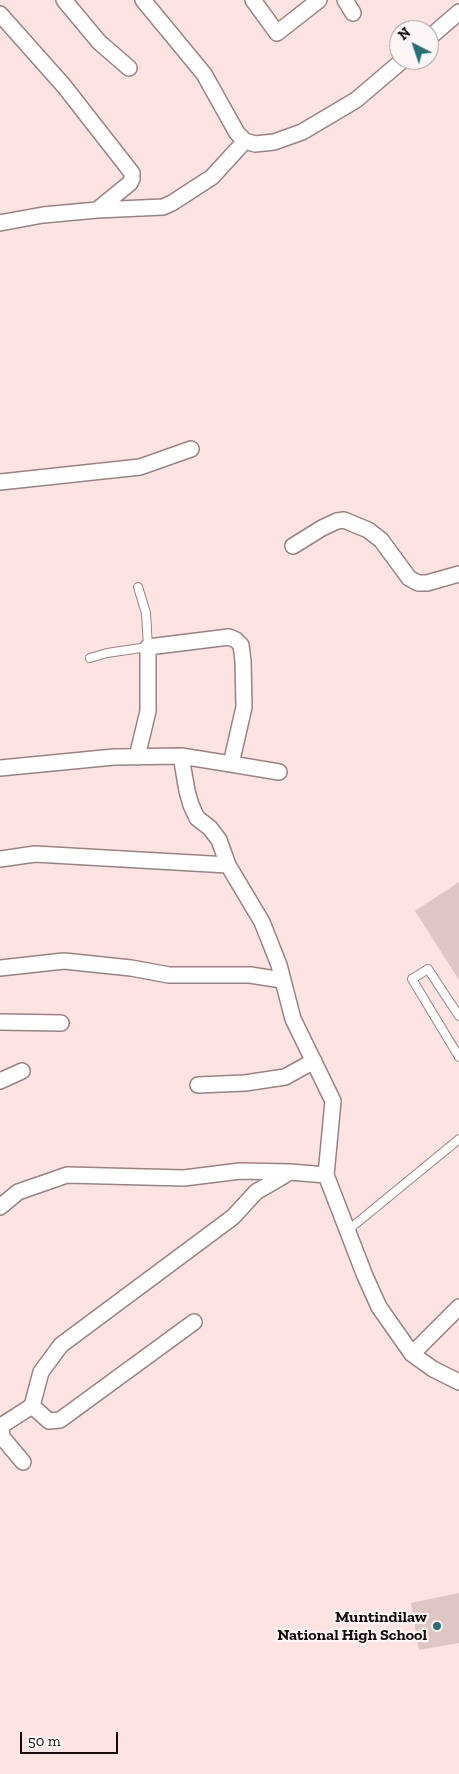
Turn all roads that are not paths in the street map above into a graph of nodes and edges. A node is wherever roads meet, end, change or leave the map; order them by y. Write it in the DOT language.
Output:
graph roads {
  1 [pos="64,0"];
  2 [pos="143,0"];
  3 [pos="253,0"];
  4 [pos="319,0"];
  5 [pos="459,12"];
  6 [pos="0,14"];
  7 [pos="439,29"];
  8 [pos="129,68"];
  9 [pos="391,70"];
  10 [pos="246,142"];
  11 [pos="97,210"];
  12 [pos="0,223"];
  13 [pos="191,449"];
  14 [pos="0,482"];
  15 [pos="293,546"];
  16 [pos="459,574"];
  17 [pos="138,587"];
  18 [pos="148,646"];
  19 [pos="90,658"];
  20 [pos="181,756"];
  21 [pos="138,757"];
  22 [pos="231,764"];
  23 [pos="0,768"];
  24 [pos="279,772"];
  25 [pos="0,859"];
  26 [pos="228,865"];
  27 [pos="0,968"];
  28 [pos="282,980"];
  29 [pos="459,1016"];
  30 [pos="0,1022"];
  31 [pos="61,1023"];
  32 [pos="459,1057"];
  33 [pos="314,1061"];
  34 [pos="22,1071"];
  35 [pos="0,1081"];
  36 [pos="198,1086"];
  37 [pos="459,1139"];
  38 [pos="290,1172"];
  39 [pos="326,1175"];
  40 [pos="0,1207"];
  41 [pos="347,1231"];
  42 [pos="459,1306"];
  43 [pos="194,1322"];
  44 [pos="412,1354"];
  45 [pos="459,1382"];
  46 [pos="32,1406"];
  47 [pos="23,1462"];
  1 -- 8 [label="street"];
  2 -- 10 [label="street"];
  3 -- 4 [label="street"];
  5 -- 7 [label="street"];
  6 -- 11 [label="street"];
  9 -- 10 [label="street"];
  10 -- 11 [label="street"];
  11 -- 12 [label="street"];
  13 -- 14 [label="street"];
  15 -- 16 [label="street"];
  17 -- 18 [label="lane"];
  18 -- 19 [label="lane"];
  18 -- 21 [label="street"];
  18 -- 22 [label="street"];
  20 -- 21 [label="street"];
  20 -- 22 [label="street"];
  20 -- 26 [label="street"];
  21 -- 23 [label="street"];
  22 -- 24 [label="street"];
  25 -- 26 [label="street"];
  26 -- 28 [label="street"];
  27 -- 28 [label="street"];
  28 -- 33 [label="street"];
  29 -- 32 [label="lane"];
  30 -- 31 [label="street"];
  33 -- 36 [label="street"];
  33 -- 39 [label="street"];
  34 -- 35 [label="street"];
  37 -- 41 [label="lane"];
  38 -- 39 [label="street"];
  38 -- 40 [label="street"];
  38 -- 46 [label="street"];
  39 -- 41 [label="street"];
  41 -- 44 [label="street"];
  42 -- 44 [label="street"];
  43 -- 46 [label="street"];
  44 -- 45 [label="street"];
  46 -- 47 [label="street"];
}
